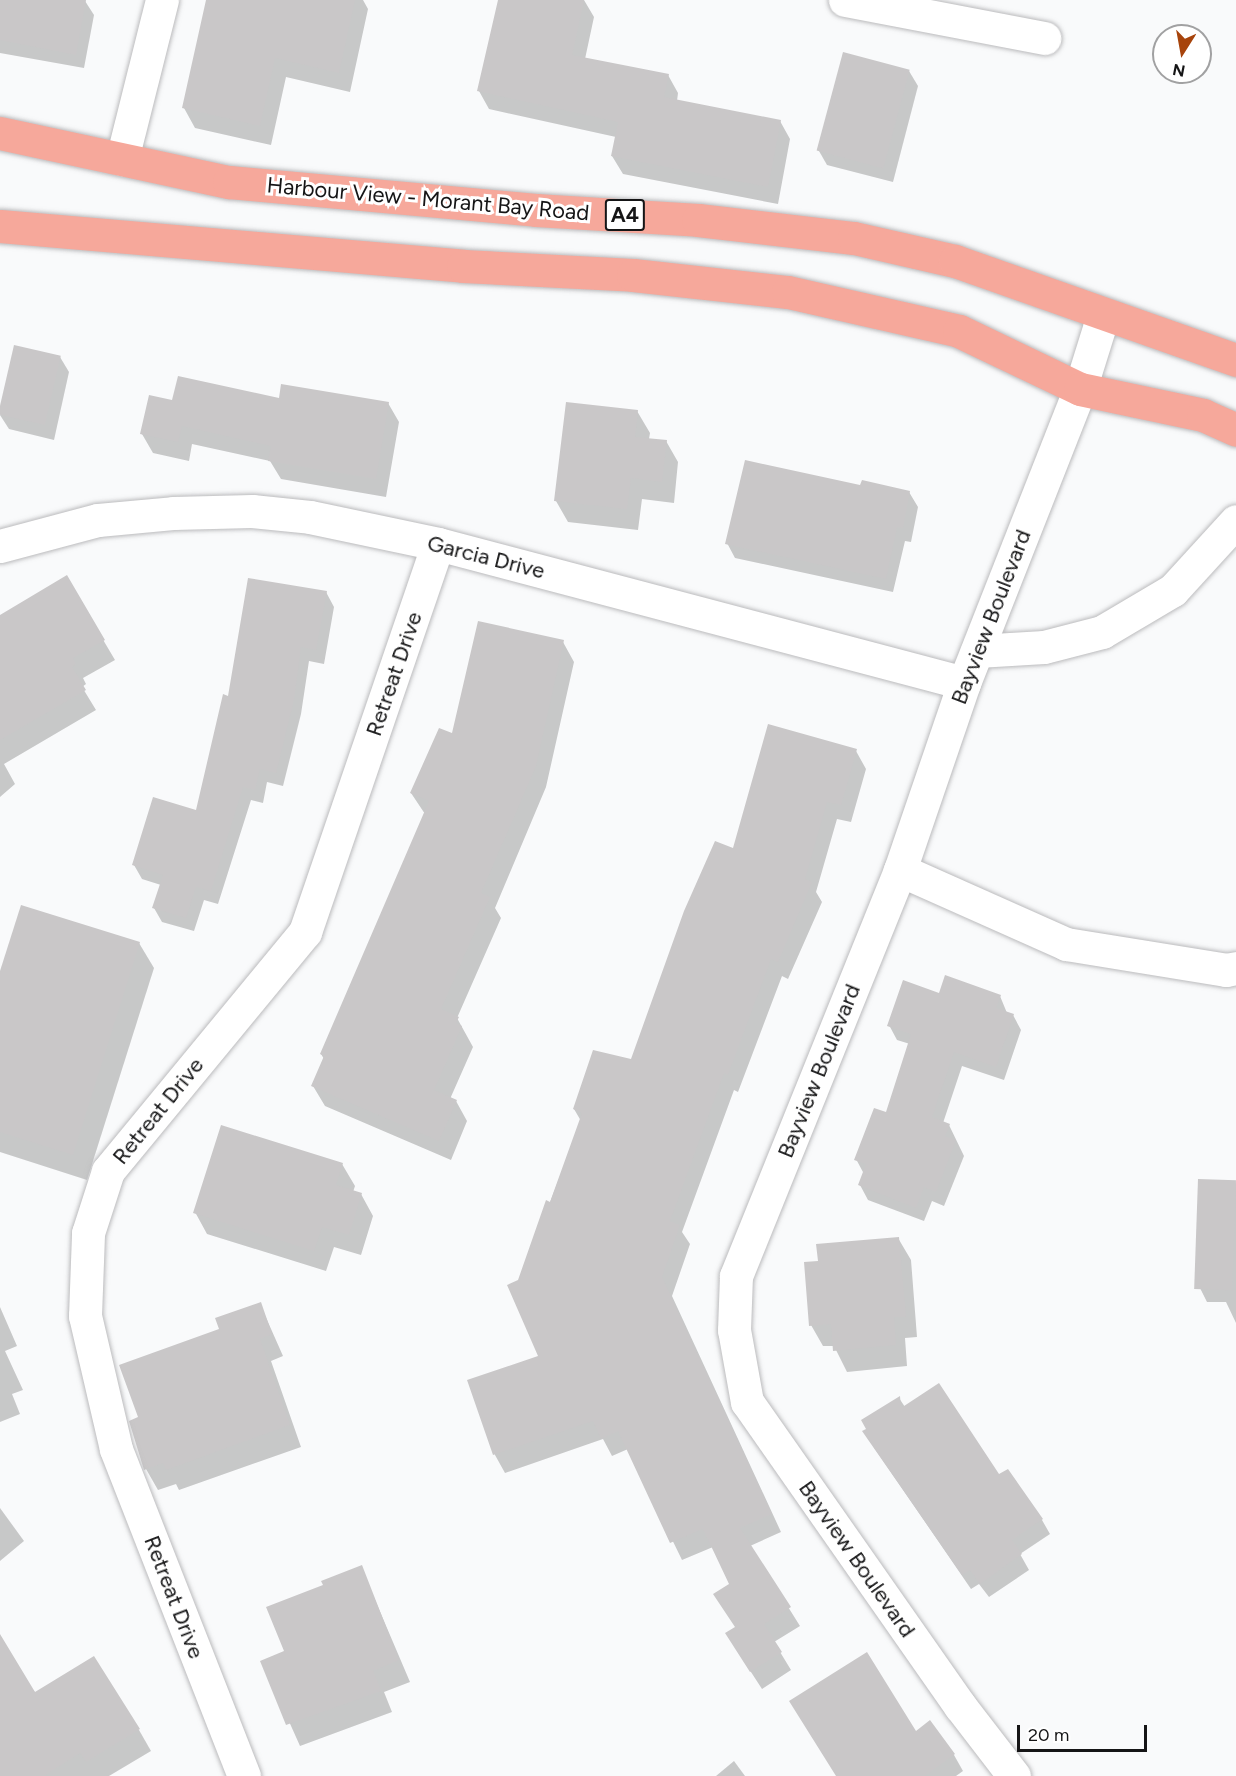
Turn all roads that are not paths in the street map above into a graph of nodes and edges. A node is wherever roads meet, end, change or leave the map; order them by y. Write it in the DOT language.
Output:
graph roads {
  1 [pos="162,0"];
  2 [pos="845,0"];
  3 [pos="1044,39"];
  4 [pos="0,133"];
  5 [pos="122,159"];
  6 [pos="0,226"];
  7 [pos="1103,315"];
  8 [pos="1236,360"];
  9 [pos="1080,388"];
  10 [pos="1236,429"];
  11 [pos="1236,521"];
  12 [pos="438,544"];
  13 [pos="0,546"];
  14 [pos="977,651"];
  15 [pos="964,683"];
  16 [pos="900,870"];
  17 [pos="1236,968"];
  18 [pos="244,1776"];
  19 [pos="1014,1776"];
  1 -- 5 [label="street"];
  2 -- 3 [label="street"];
  4 -- 5 [label="highway, Harbour View - Morant Bay Road / A4"];
  5 -- 7 [label="highway, Harbour View - Morant Bay Road / A4"];
  6 -- 9 [label="highway"];
  7 -- 8 [label="highway, Harbour View - Morant Bay Road / A4"];
  7 -- 9 [label="street, Bayview Boulevard"];
  9 -- 10 [label="highway"];
  9 -- 14 [label="street, Bayview Boulevard"];
  11 -- 14 [label="street"];
  12 -- 13 [label="street, Garcia Drive"];
  12 -- 15 [label="street, Garcia Drive"];
  12 -- 18 [label="street, Retreat Drive"];
  14 -- 15 [label="street, Bayview Boulevard"];
  15 -- 16 [label="street, Bayview Boulevard"];
  16 -- 17 [label="street"];
  16 -- 19 [label="street, Bayview Boulevard"];
}
